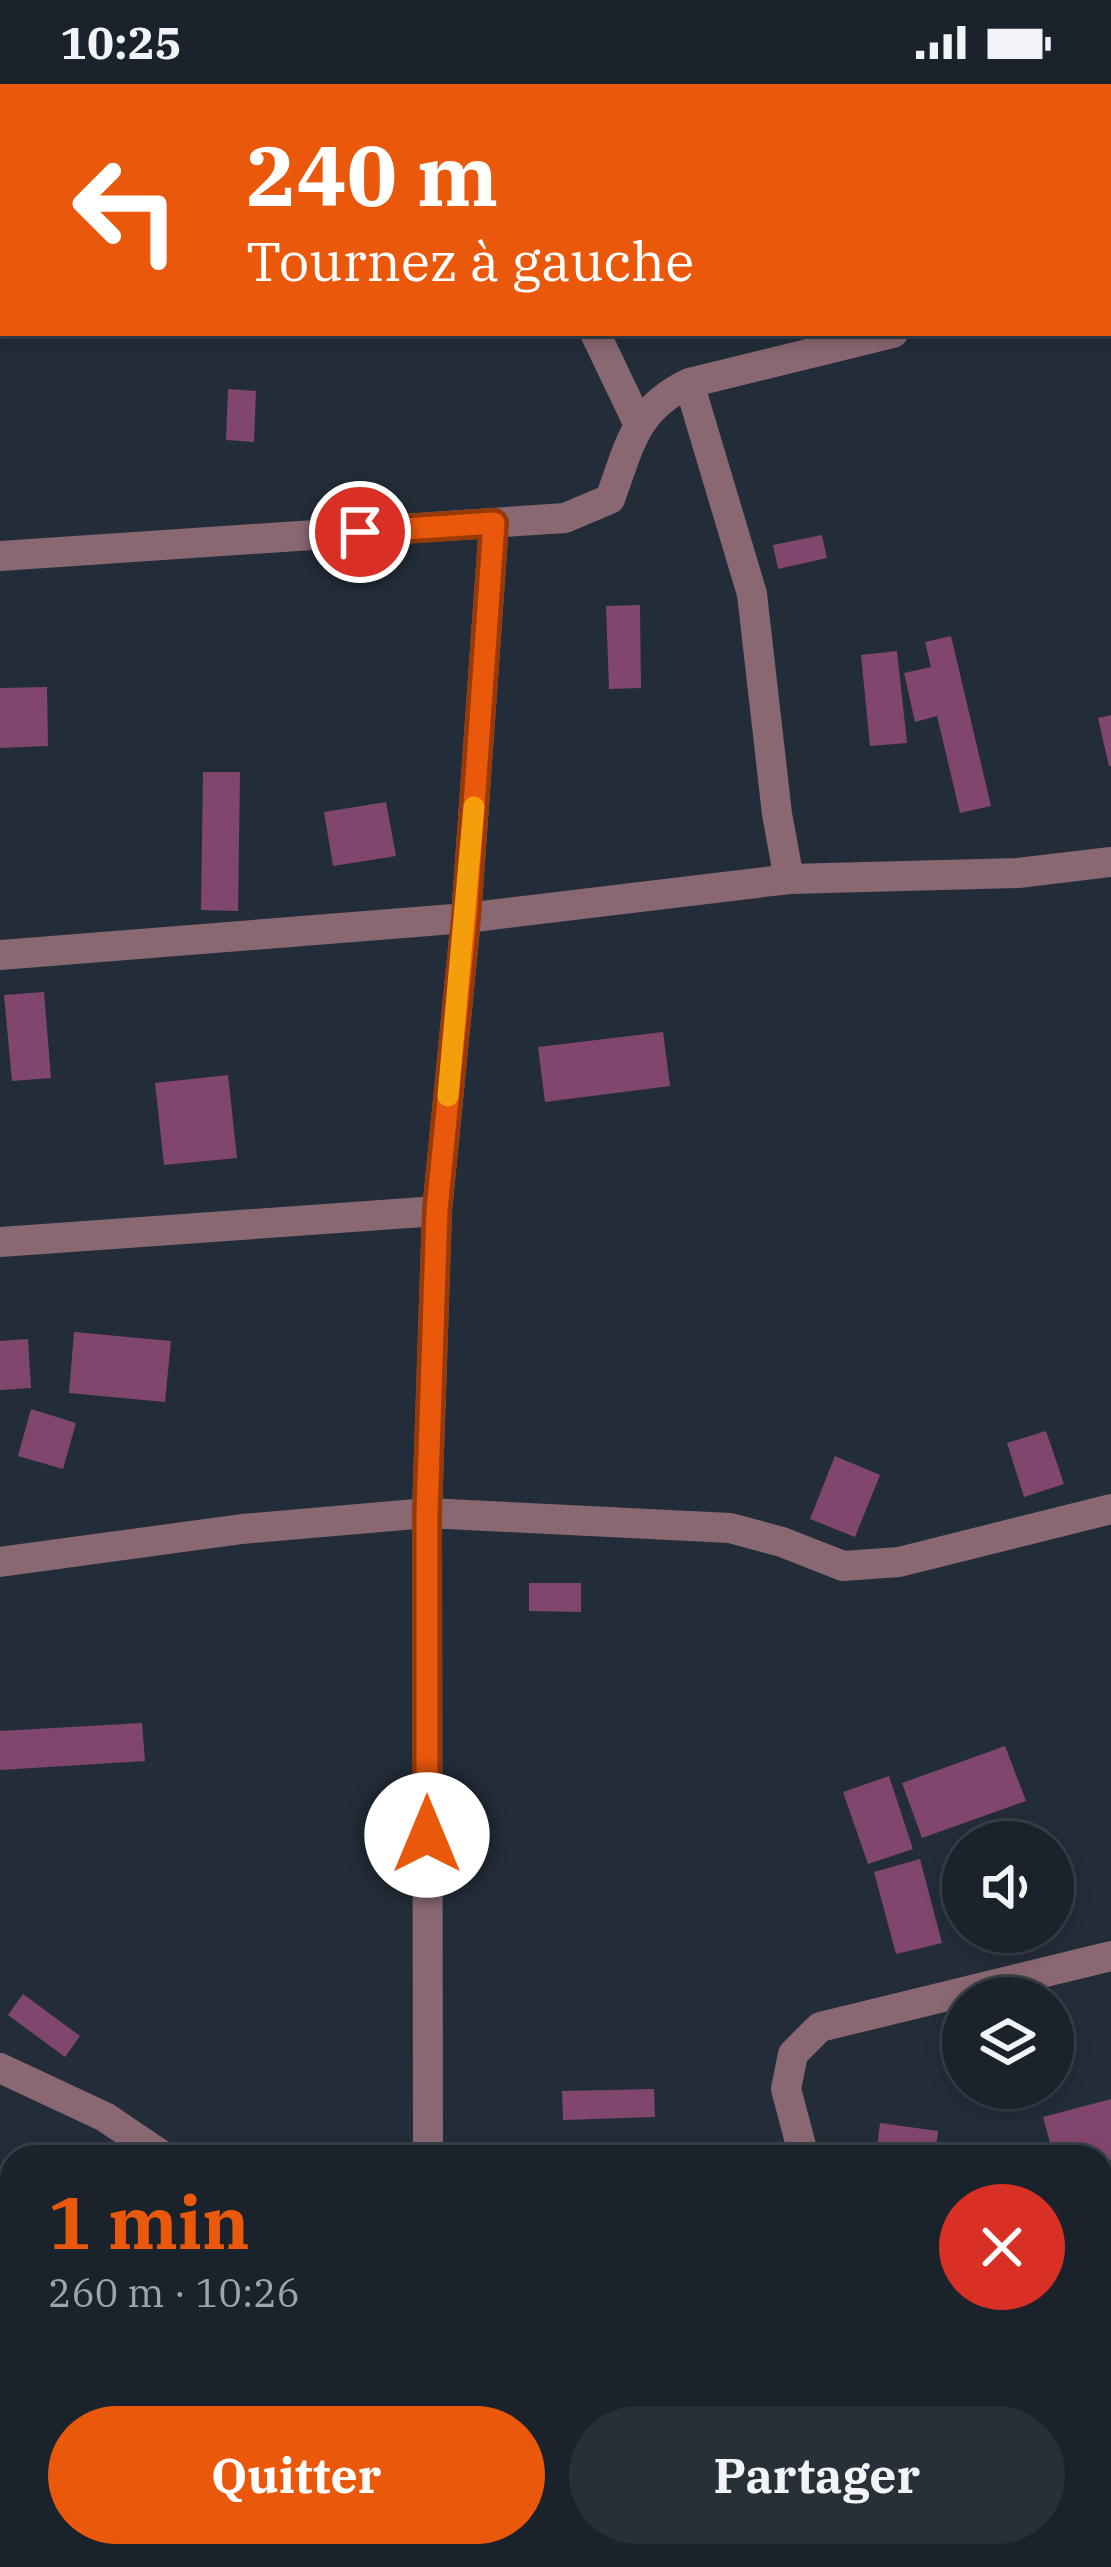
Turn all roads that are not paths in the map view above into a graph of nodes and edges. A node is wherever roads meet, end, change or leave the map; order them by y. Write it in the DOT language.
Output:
graph roads {
  1 [pos="596,336"];
  2 [pos="881,336"];
  3 [pos="689,383"];
  4 [pos="638,422"];
  5 [pos="494,523"];
  6 [pos="0,556"];
  7 [pos="1111,862"];
  8 [pos="789,879"];
  9 [pos="466,918"];
  10 [pos="0,955"];
  11 [pos="437,1210"];
  12 [pos="0,1242"];
  13 [pos="1111,1509"];
  14 [pos="427,1513"];
  15 [pos="0,1562"];
  16 [pos="1111,1956"];
  17 [pos="0,2068"];
  18 [pos="147,2145"];
  19 [pos="428,2145"];
  20 [pos="801,2145"];
  1 -- 4 [label="street"];
  2 -- 3 [label="street"];
  3 -- 4 [label="street"];
  3 -- 8 [label="street"];
  4 -- 5 [label="street"];
  5 -- 6 [label="street"];
  5 -- 9 [label="street"];
  7 -- 8 [label="street"];
  8 -- 9 [label="street"];
  9 -- 10 [label="street"];
  9 -- 11 [label="street"];
  11 -- 12 [label="street"];
  11 -- 14 [label="street"];
  13 -- 14 [label="street"];
  14 -- 15 [label="street"];
  14 -- 19 [label="street"];
  16 -- 20 [label="street"];
  17 -- 18 [label="street"];
}
